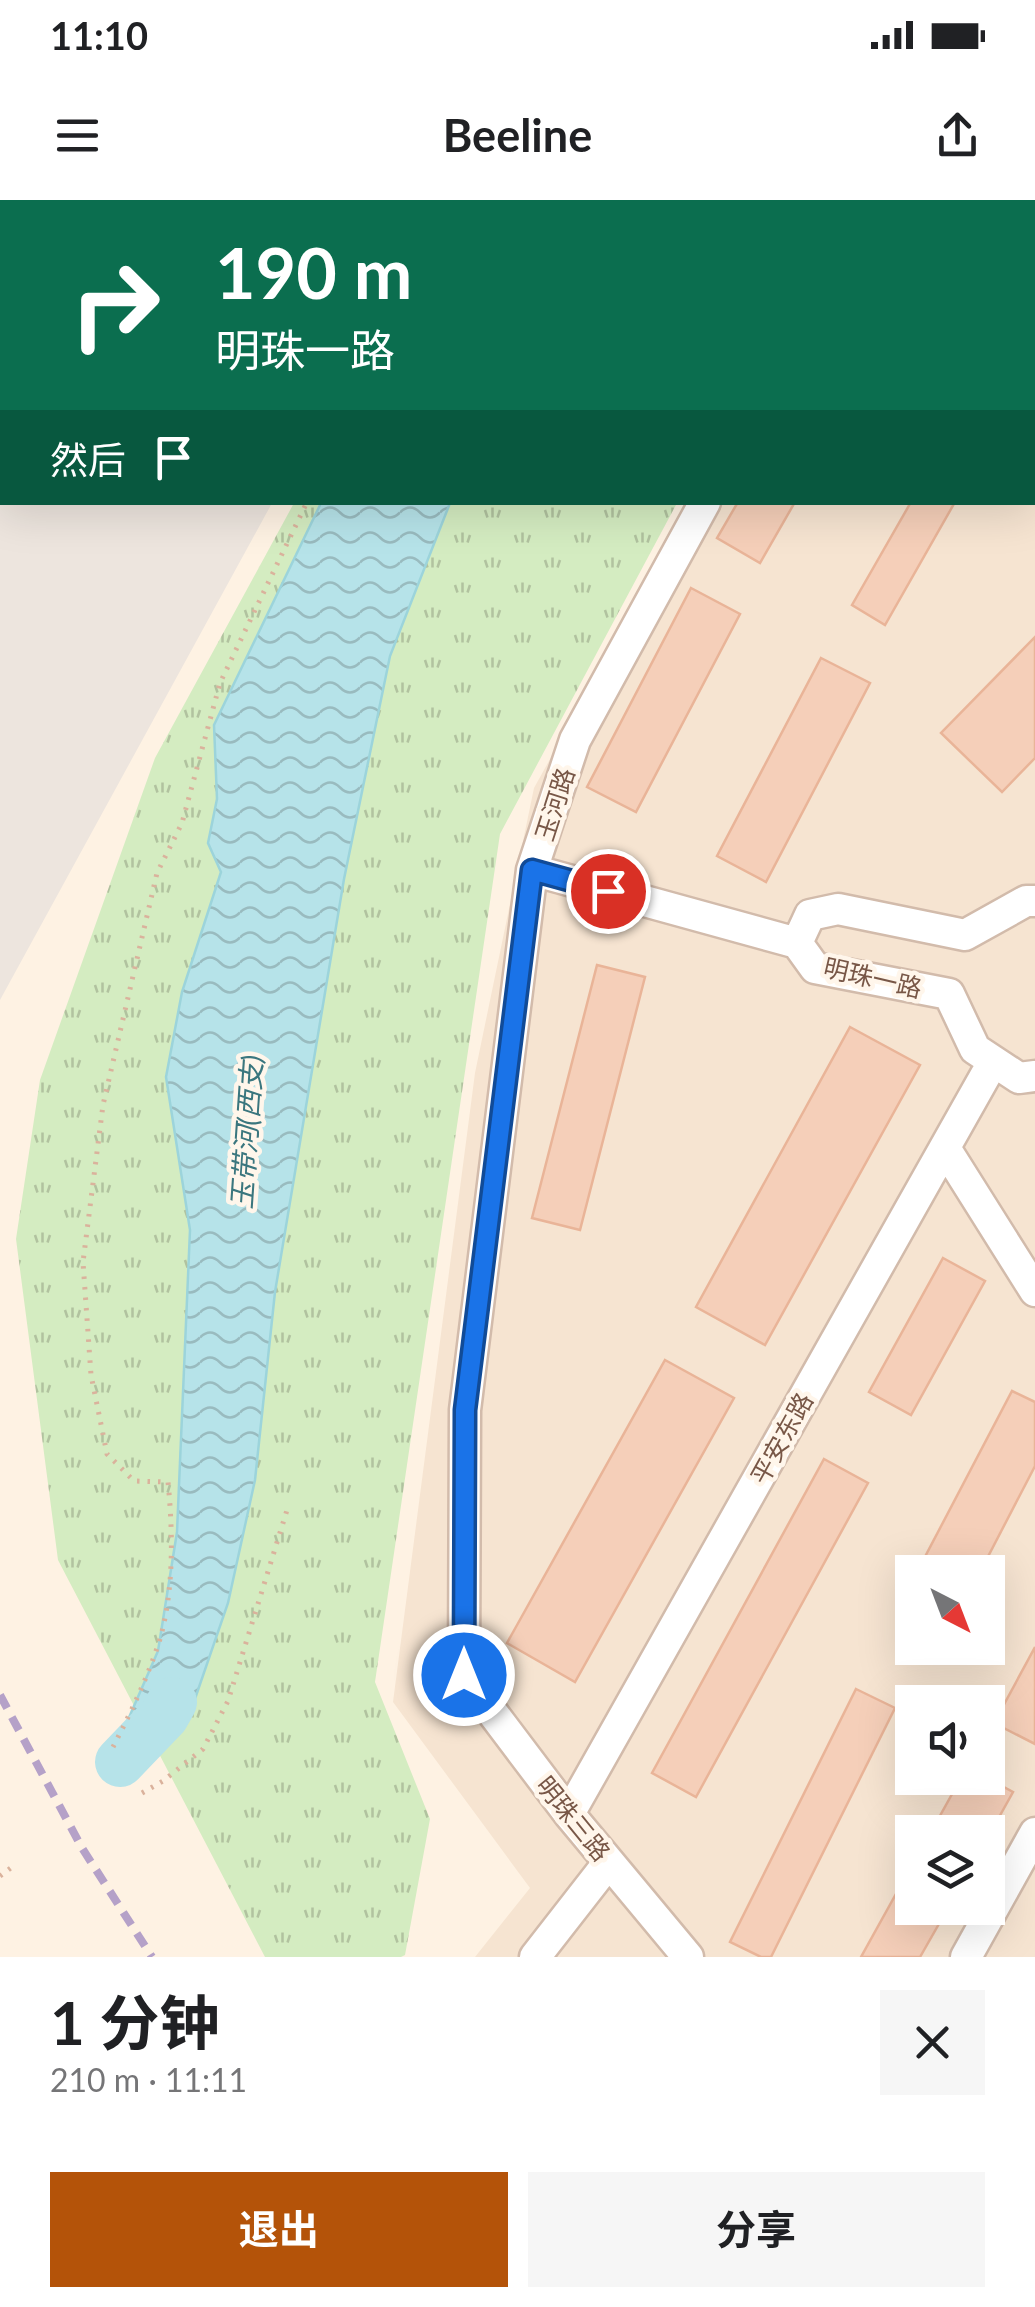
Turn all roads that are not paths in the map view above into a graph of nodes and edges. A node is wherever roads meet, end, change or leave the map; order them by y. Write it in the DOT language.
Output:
graph roads {
  1 [pos="703,505"];
  2 [pos="532,870"];
  3 [pos="1035,900"];
  4 [pos="797,943"];
  5 [pos="994,1062"];
  6 [pos="1035,1076"];
  7 [pos="945,1148"];
  8 [pos="1035,1291"];
  9 [pos="464,1675"];
  10 [pos="569,1814"];
  11 [pos="1035,1834"];
  12 [pos="609,1862"];
  13 [pos="535,1957"];
  14 [pos="688,1957"];
  15 [pos="966,1957"];
  1 -- 2 [label="street, 玉河路"];
  2 -- 4 [label="street, 明珠一路"];
  2 -- 9 [label="street, 玉河路"];
  3 -- 4 [label="street, 明珠一路"];
  4 -- 5 [label="street, 明珠一路"];
  5 -- 6 [label="street"];
  5 -- 7 [label="street, 平安东路"];
  7 -- 8 [label="street"];
  7 -- 10 [label="street, 平安东路"];
  9 -- 10 [label="street, 明珠三路"];
  10 -- 12 [label="street, 明珠三路"];
  11 -- 15 [label="street"];
  12 -- 13 [label="street"];
  12 -- 14 [label="street, 明珠三路"];
}
